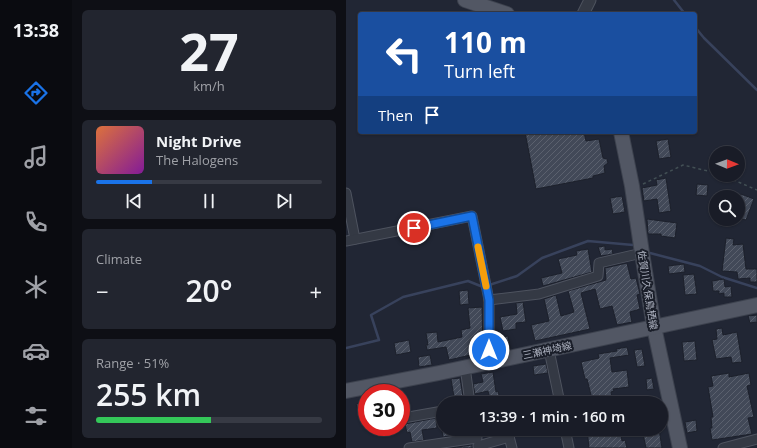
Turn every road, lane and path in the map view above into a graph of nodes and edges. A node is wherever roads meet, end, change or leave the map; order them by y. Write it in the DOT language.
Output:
graph roads {
  1 [pos="465,0"];
  2 [pos="590,0"];
  3 [pos="501,12"];
  4 [pos="584,12"];
  5 [pos="621,134"];
  6 [pos="709,170"];
  7 [pos="738,182"];
  8 [pos="632,186"];
  9 [pos="757,190"];
  10 [pos="346,193"];
  11 [pos="350,240"];
  12 [pos="642,253"];
  13 [pos="487,291"];
  14 [pos="757,305"];
  15 [pos="654,327"];
  16 [pos="549,350"];
  17 [pos="490,362"];
  18 [pos="465,368"];
  19 [pos="346,391"];
  20 [pos="469,396"];
  21 [pos="559,396"];
  22 [pos="436,412"];
  23 [pos="410,417"];
  24 [pos="495,436"];
  25 [pos="509,436"];
  26 [pos="566,436"];
  27 [pos="757,439"];
  28 [pos="477,440"];
  29 [pos="409,448"];
  30 [pos="512,448"];
  31 [pos="569,448"];
  32 [pos="680,448"];
  33 [pos="723,448"];
  1 -- 3 [label="main road"];
  2 -- 4 [label="street"];
  5 -- 8 [label="main road, 佐賀川久保鳥栖線"];
  6 -- 8 [label="path"];
  7 -- 9 [label="path"];
  8 -- 12 [label="main road, 佐賀川久保鳥栖線"];
  10 -- 11 [label="street"];
  11 -- 13 [label="street"];
  12 -- 13 [label="street"];
  12 -- 15 [label="main road, 佐賀川久保鳥栖線"];
  13 -- 17 [label="street"];
  14 -- 15 [label="main road, 三瀬神埼線"];
  15 -- 16 [label="main road, 三瀬神埼線"];
  15 -- 32 [label="main road, 佐賀川久保鳥栖線"];
  16 -- 17 [label="main road, 三瀬神埼線"];
  16 -- 21 [label="street"];
  17 -- 18 [label="main road, 三瀬神埼線"];
  18 -- 19 [label="main road, 三瀬神埼線"];
  18 -- 20 [label="street"];
  22 -- 23 [label="street"];
  24 -- 28 [label="street"];
  25 -- 30 [label="street"];
  26 -- 31 [label="street"];
  27 -- 33 [label="street"];
  28 -- 29 [label="street"];
}
